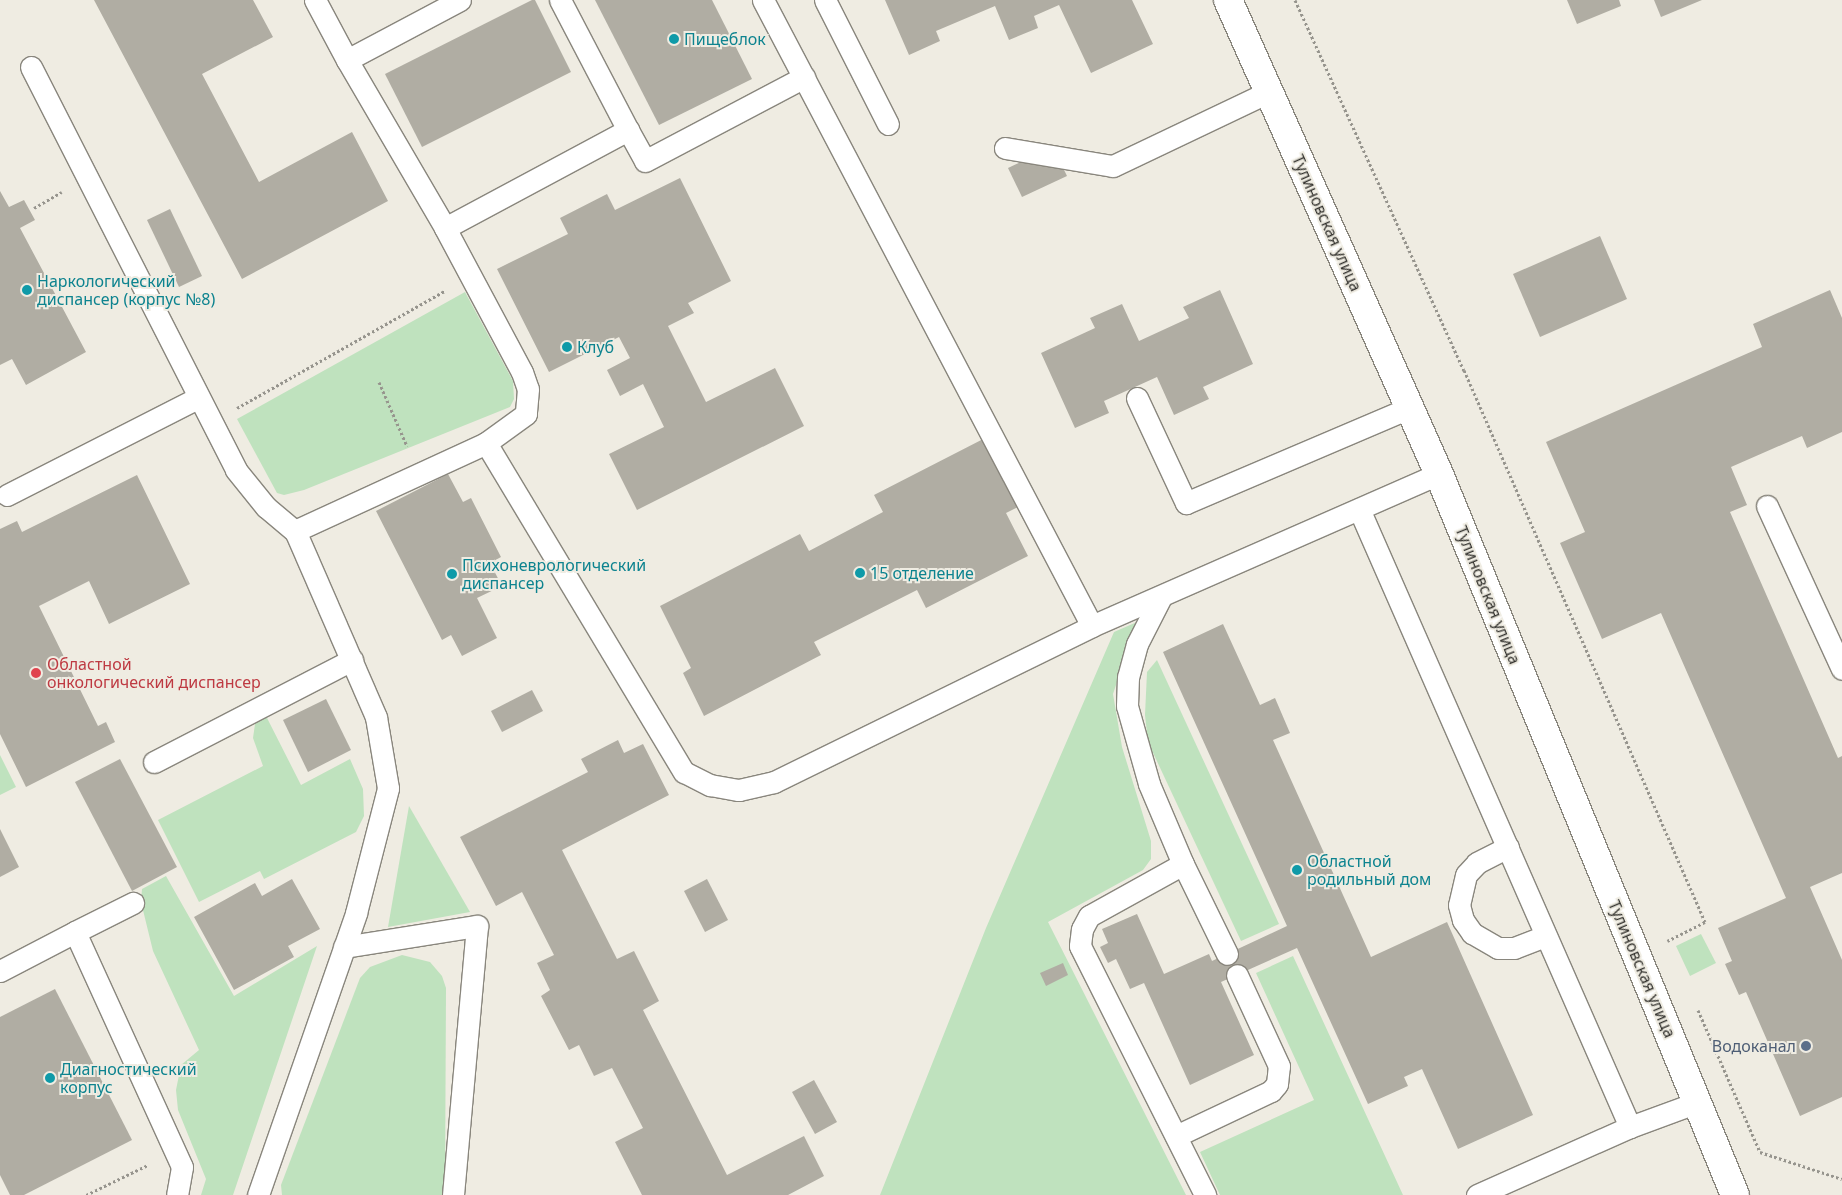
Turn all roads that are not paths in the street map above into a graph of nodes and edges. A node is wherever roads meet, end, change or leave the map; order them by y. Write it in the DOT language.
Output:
graph roads {
  1 [pos="315,0"];
  2 [pos="460,0"];
  3 [pos="560,0"];
  4 [pos="763,0"];
  5 [pos="825,0"];
  6 [pos="1228,0"];
  7 [pos="347,60"];
  8 [pos="31,67"];
  9 [pos="804,78"];
  10 [pos="1268,92"];
  11 [pos="888,124"];
  12 [pos="628,130"];
  13 [pos="1005,148"];
  14 [pos="445,228"];
  15 [pos="197,398"];
  16 [pos="1137,398"];
  17 [pos="1410,408"];
  18 [pos="486,443"];
  19 [pos="1439,474"];
  20 [pos="7,495"];
  21 [pos="1767,506"];
  22 [pos="1360,509"];
  23 [pos="295,531"];
  24 [pos="1161,596"];
  25 [pos="1092,626"];
  26 [pos="352,660"];
  27 [pos="1842,669"];
  28 [pos="154,762"];
  29 [pos="1508,847"];
  30 [pos="1183,864"];
  31 [pos="133,903"];
  32 [pos="75,932"];
  33 [pos="1546,936"];
  34 [pos="344,947"];
  35 [pos="1227,954"];
  36 [pos="0,971"];
  37 [pos="1237,975"];
  38 [pos="1698,1102"];
  39 [pos="1630,1127"];
  40 [pos="1176,1136"];
  41 [pos="177,1195"];
  42 [pos="258,1195"];
  43 [pos="453,1195"];
  44 [pos="1205,1195"];
  45 [pos="1477,1195"];
  46 [pos="1735,1195"];
  1 -- 7 [label="lane"];
  2 -- 7 [label="lane"];
  3 -- 12 [label="lane"];
  4 -- 9 [label="lane"];
  5 -- 11 [label="lane"];
  6 -- 10 [label="street, Тулиновская улица"];
  7 -- 14 [label="lane"];
  8 -- 15 [label="lane"];
  9 -- 12 [label="lane"];
  9 -- 25 [label="lane"];
  10 -- 13 [label="lane"];
  10 -- 17 [label="street, Тулиновская улица"];
  12 -- 14 [label="lane"];
  14 -- 18 [label="lane"];
  15 -- 20 [label="lane"];
  15 -- 23 [label="lane"];
  16 -- 17 [label="lane"];
  17 -- 19 [label="street, Тулиновская улица"];
  18 -- 23 [label="lane"];
  18 -- 25 [label="lane"];
  19 -- 22 [label="lane"];
  19 -- 38 [label="street, Тулиновская улица"];
  21 -- 27 [label="lane"];
  22 -- 24 [label="lane"];
  22 -- 29 [label="lane"];
  23 -- 26 [label="lane"];
  24 -- 25 [label="lane"];
  24 -- 30 [label="lane"];
  26 -- 28 [label="lane"];
  26 -- 34 [label="lane"];
  29 -- 33 [label="lane"];
  29 -- 33 [label="lane"];
  30 -- 35 [label="lane"];
  30 -- 40 [label="lane"];
  31 -- 32 [label="lane"];
  32 -- 36 [label="lane"];
  32 -- 41 [label="lane"];
  33 -- 39 [label="lane"];
  34 -- 42 [label="lane"];
  34 -- 43 [label="lane"];
  37 -- 40 [label="lane"];
  38 -- 39 [label="lane"];
  38 -- 46 [label="street, Тулиновская улица"];
  39 -- 45 [label="lane"];
  40 -- 44 [label="lane"];
}
